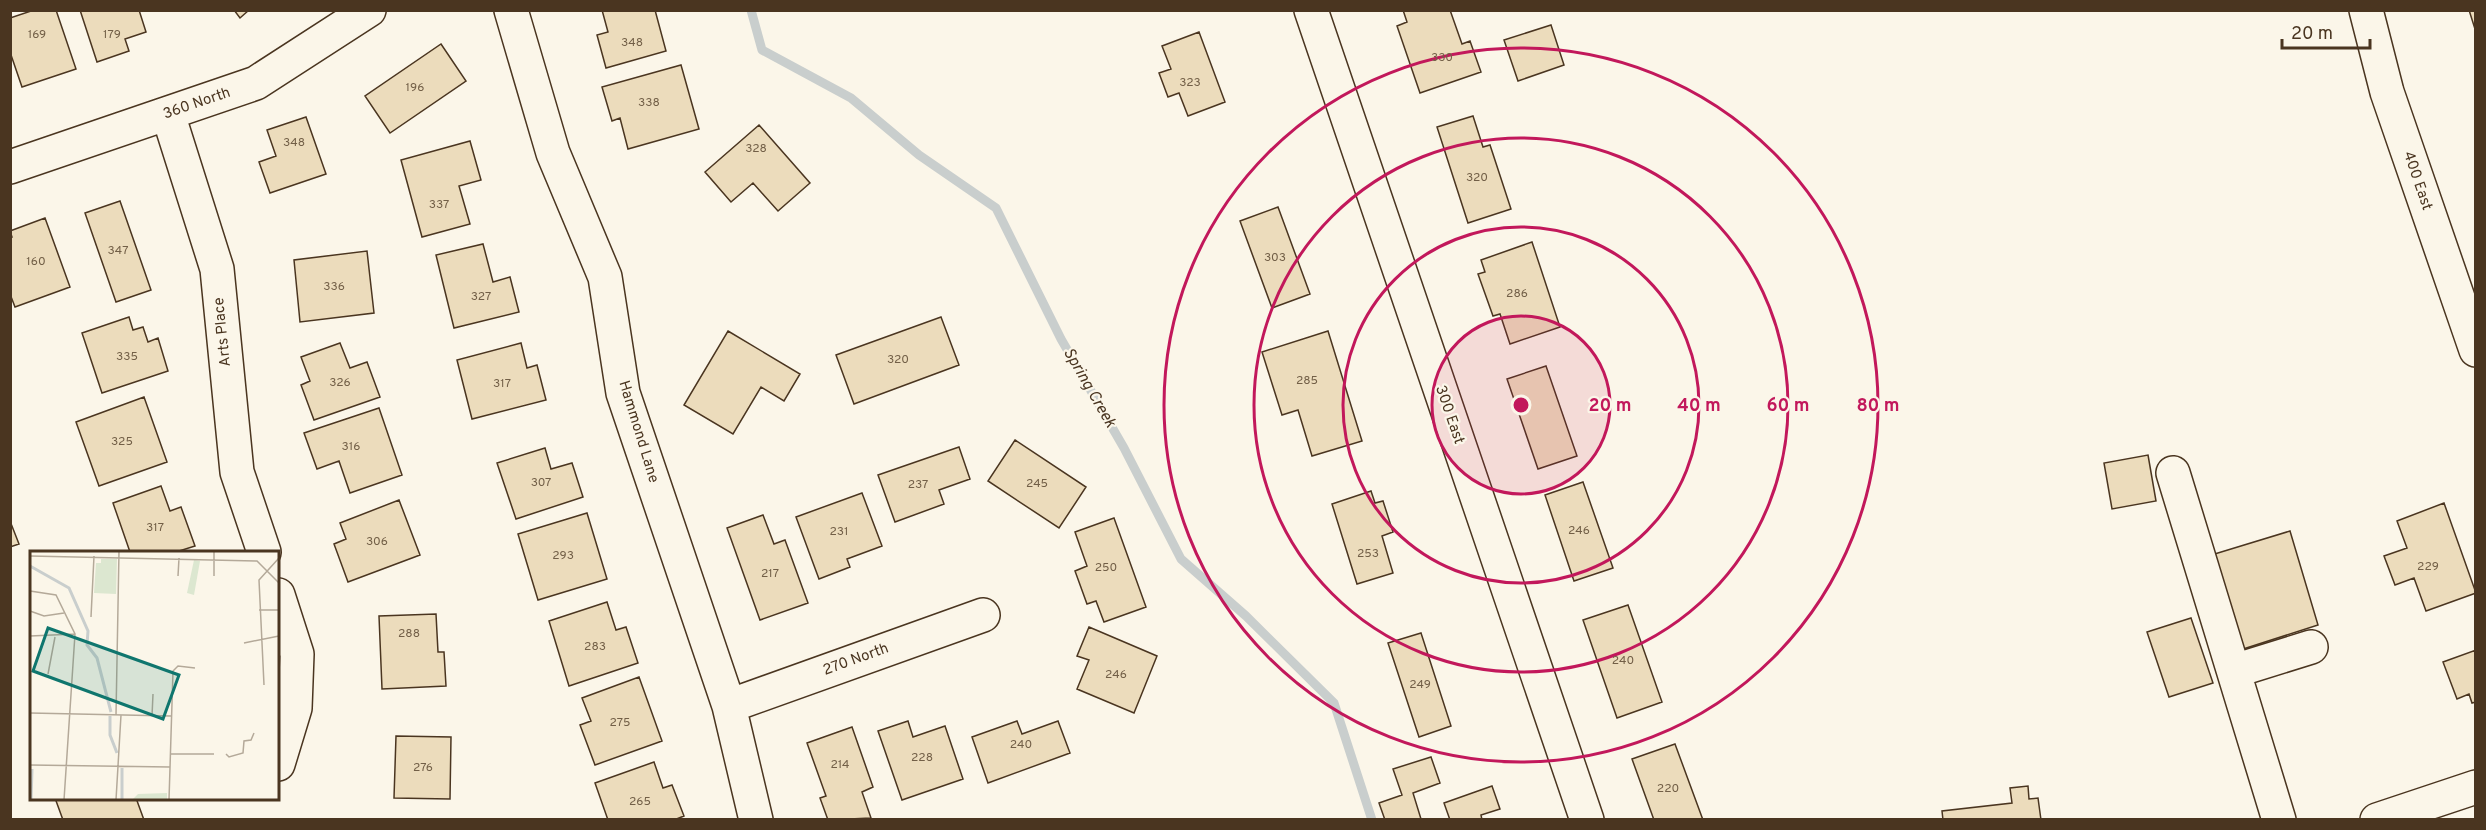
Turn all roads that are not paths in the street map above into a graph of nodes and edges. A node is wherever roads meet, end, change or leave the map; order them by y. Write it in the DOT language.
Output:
graph roads {
  1 [pos="369,10"];
  2 [pos="511,10"];
  3 [pos="1311,10"];
  4 [pos="2366,10"];
  5 [pos="168,114"];
  6 [pos="10,167"];
  7 [pos="2475,350"];
  8 [pos="2173,473"];
  9 [pos="264,551"];
  10 [pos="279,598"];
  11 [pos="983,615"];
  12 [pos="2311,647"];
  13 [pos="2234,671"];
  14 [pos="729,706"];
  15 [pos="279,761"];
  16 [pos="2475,787"];
  17 [pos="756,819"];
  18 [pos="1587,819"];
  19 [pos="2279,819"];
  20 [pos="2377,819"];
  1 -- 5 [label="street, 360 North"];
  2 -- 14 [label="street, Hammond Lane"];
  3 -- 18 [label="street, 300 East"];
  4 -- 7 [label="street, 400 East"];
  5 -- 6 [label="street, 360 North"];
  5 -- 9 [label="street, Arts Place"];
  8 -- 13 [label="street"];
  10 -- 15 [label="street"];
  11 -- 14 [label="street, 270 North"];
  12 -- 13 [label="street"];
  13 -- 19 [label="street"];
  14 -- 17 [label="street, Hammond Lane"];
  16 -- 20 [label="street"];
}
